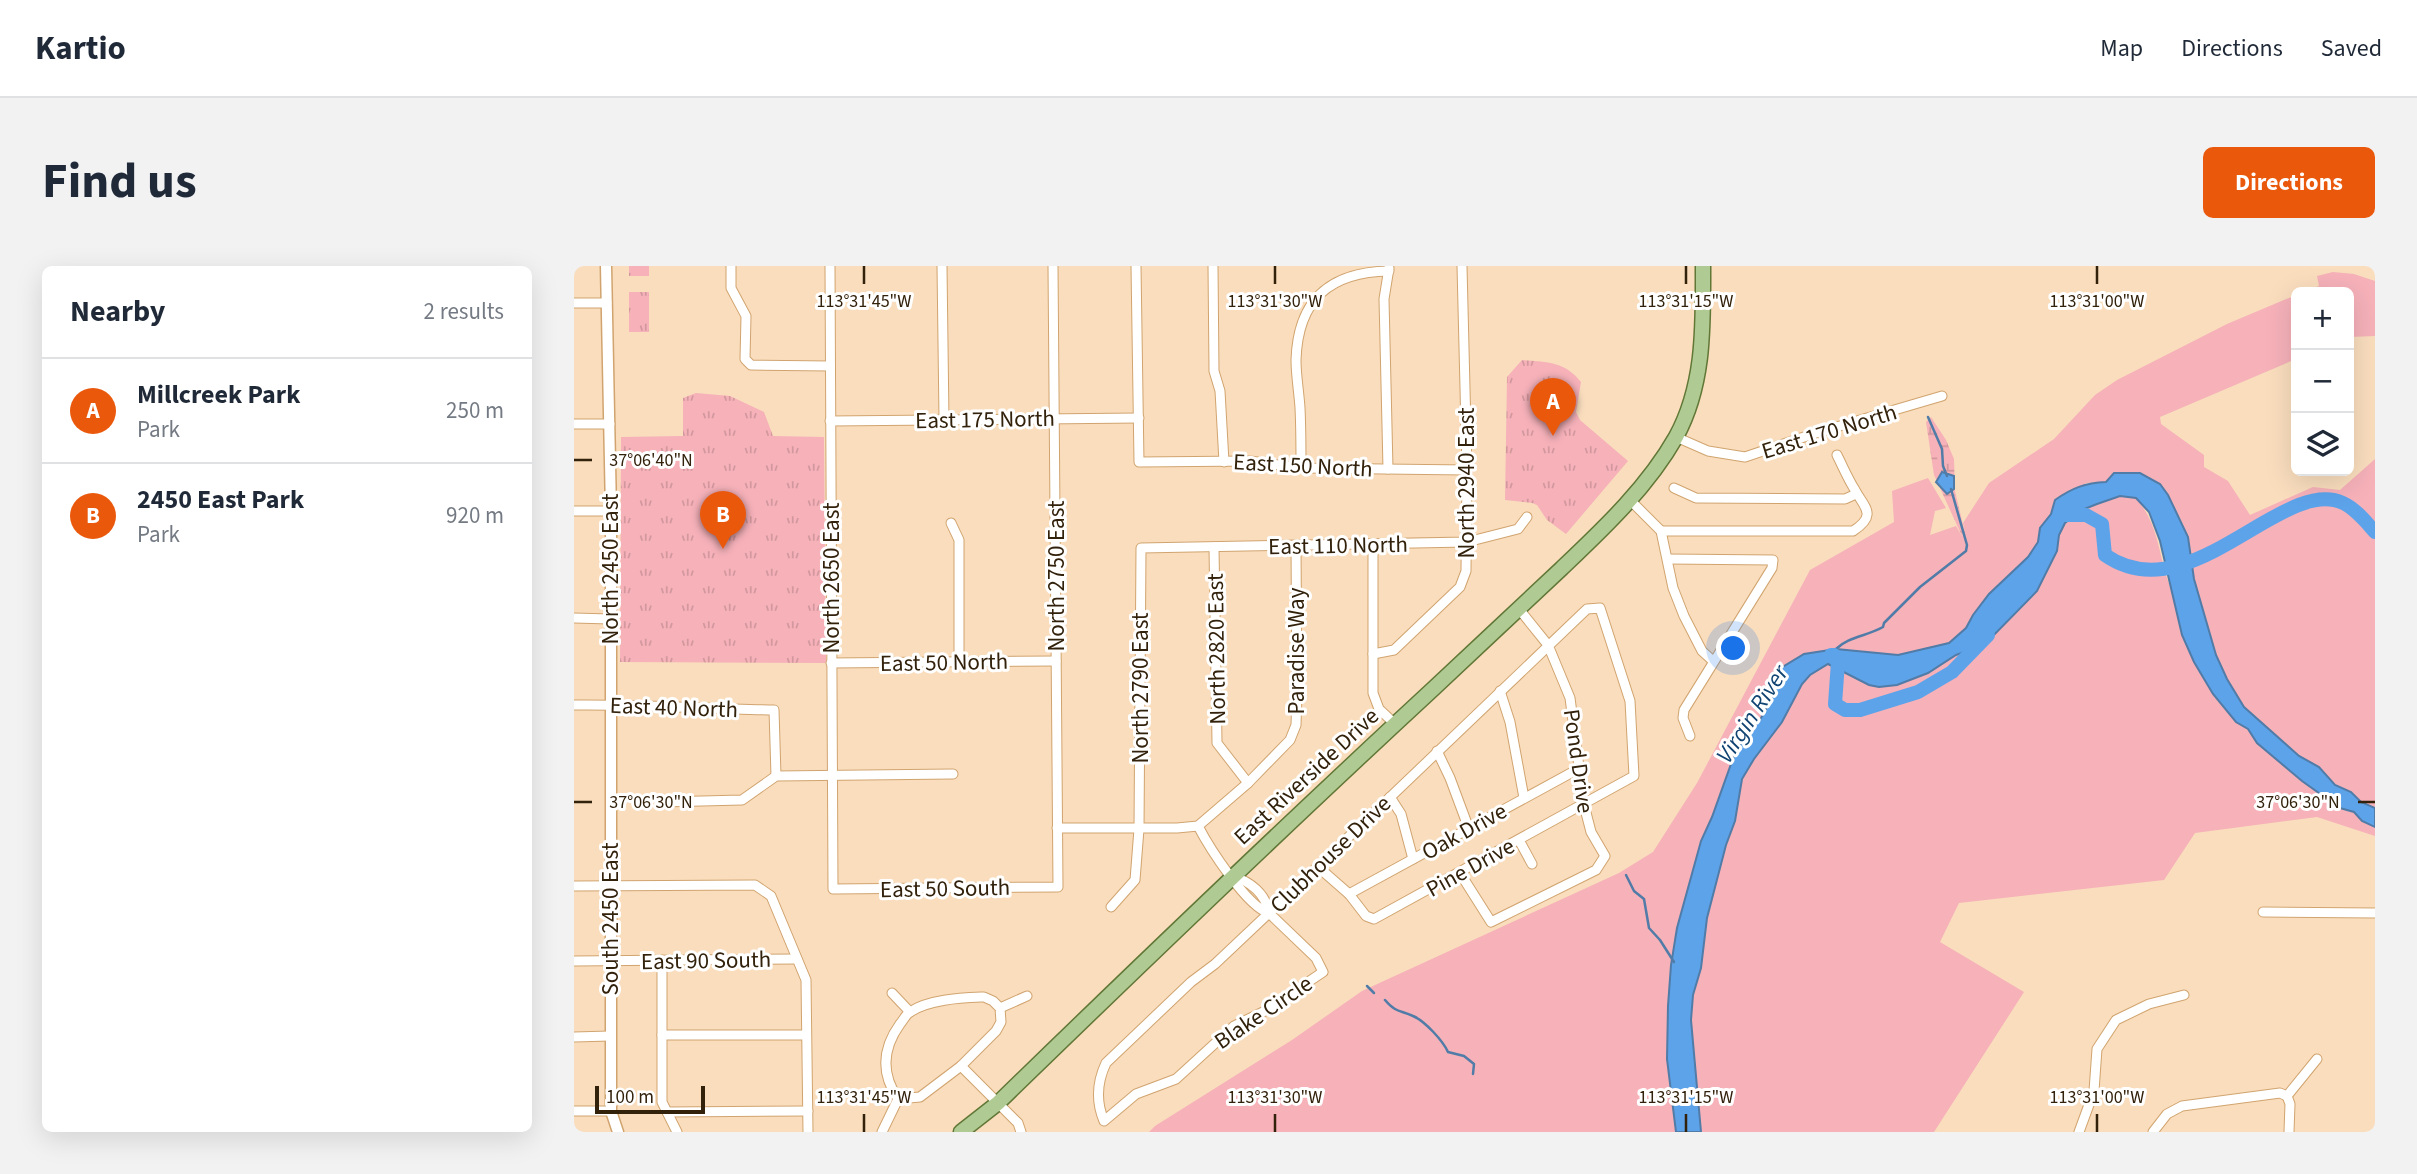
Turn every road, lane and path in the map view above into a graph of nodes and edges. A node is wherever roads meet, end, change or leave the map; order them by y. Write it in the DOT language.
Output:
graph roads {
  1 [pos="607,266"];
  2 [pos="732,266"];
  3 [pos="830,266"];
  4 [pos="942,266"];
  5 [pos="1054,266"];
  6 [pos="1136,266"];
  7 [pos="1213,266"];
  8 [pos="1462,266"];
  9 [pos="1703,266"];
  10 [pos="1389,269"];
  11 [pos="574,303"];
  12 [pos="607,303"];
  13 [pos="830,366"];
  14 [pos="1942,396"];
  15 [pos="1055,418"];
  16 [pos="1139,418"];
  17 [pos="944,420"];
  18 [pos="830,421"];
  19 [pos="574,424"];
  20 [pos="610,424"];
  21 [pos="1673,441"];
  22 [pos="1837,455"];
  23 [pos="1224,461"];
  24 [pos="1301,468"];
  25 [pos="1388,469"];
  26 [pos="1467,470"];
  27 [pos="1674,488"];
  28 [pos="1856,494"];
  29 [pos="1629,499"];
  30 [pos="611,510"];
  31 [pos="574,511"];
  32 [pos="1527,517"];
  33 [pos="951,523"];
  34 [pos="1661,531"];
  35 [pos="1466,542"];
  36 [pos="1373,544"];
  37 [pos="1296,546"];
  38 [pos="1214,547"];
  39 [pos="1141,548"];
  40 [pos="1668,559"];
  41 [pos="1518,609"];
  42 [pos="574,618"];
  43 [pos="610,619"];
  44 [pos="1548,645"];
  45 [pos="1373,654"];
  46 [pos="1713,660"];
  47 [pos="1056,661"];
  48 [pos="960,662"];
  49 [pos="831,663"];
  50 [pos="1500,691"];
  51 [pos="610,704"];
  52 [pos="574,705"];
  53 [pos="1395,724"];
  54 [pos="1690,736"];
  55 [pos="1437,751"];
  56 [pos="1580,768"];
  57 [pos="953,774"];
  58 [pos="832,775"];
  59 [pos="776,776"];
  60 [pos="1634,776"];
  61 [pos="1248,782"];
  62 [pos="1390,797"];
  63 [pos="1524,798"];
  64 [pos="662,802"];
  65 [pos="1584,805"];
  66 [pos="1198,826"];
  67 [pos="1058,828"];
  68 [pos="1139,829"];
  69 [pos="1469,829"];
  70 [pos="1519,840"];
  71 [pos="1413,859"];
  72 [pos="1532,864"];
  73 [pos="1317,866"];
  74 [pos="1460,873"];
  75 [pos="1232,876"];
  76 [pos="574,886"];
  77 [pos="610,886"];
  78 [pos="1058,887"];
  79 [pos="833,889"];
  80 [pos="1349,894"];
  81 [pos="1111,907"];
  82 [pos="2263,912"];
  83 [pos="1269,913"];
  84 [pos="2375,913"];
  85 [pos="797,959"];
  86 [pos="662,960"];
  87 [pos="574,961"];
  88 [pos="610,961"];
  89 [pos="892,993"];
  90 [pos="2184,995"];
  91 [pos="1027,996"];
  92 [pos="1000,1008"];
  93 [pos="910,1012"];
  94 [pos="662,1035"];
  95 [pos="806,1035"];
  96 [pos="610,1036"];
  97 [pos="574,1037"];
  98 [pos="2317,1059"];
  99 [pos="961,1066"];
  100 [pos="2287,1096"];
  101 [pos="898,1099"];
  102 [pos="998,1103"];
  103 [pos="574,1111"];
  104 [pos="611,1111"];
  105 [pos="808,1111"];
  106 [pos="667,1112"];
  107 [pos="1104,1121"];
  108 [pos="618,1132"];
  109 [pos="677,1132"];
  110 [pos="808,1132"];
  111 [pos="883,1132"];
  112 [pos="961,1132"];
  113 [pos="1021,1132"];
  114 [pos="2079,1132"];
  115 [pos="2153,1132"];
  116 [pos="2289,1132"];
  1 -- 12 [label="street, North 2450 East"];
  2 -- 13 [label="street"];
  3 -- 13 [label="street, North 2650 East"];
  4 -- 17 [label="street"];
  5 -- 15 [label="street, North 2750 East"];
  6 -- 16 [label="street"];
  7 -- 23 [label="street"];
  8 -- 26 [label="street, North 2940 East"];
  9 -- 21 [label="main road, East Riverside Drive"];
  10 -- 24 [label="street"];
  10 -- 25 [label="street"];
  11 -- 12 [label="street"];
  12 -- 20 [label="street, North 2450 East"];
  13 -- 18 [label="street, North 2650 East"];
  14 -- 21 [label="street, East 170 North"];
  15 -- 16 [label="street, East 175 North"];
  15 -- 17 [label="street, East 175 North"];
  15 -- 47 [label="street, North 2750 East"];
  16 -- 23 [label="street, East 150 North"];
  17 -- 18 [label="street, East 175 North"];
  18 -- 49 [label="street, North 2650 East"];
  19 -- 20 [label="street"];
  20 -- 30 [label="street, North 2450 East"];
  21 -- 29 [label="main road, East Riverside Drive"];
  22 -- 28 [label="street"];
  23 -- 24 [label="street, East 150 North"];
  24 -- 25 [label="street, East 150 North"];
  25 -- 26 [label="street, East 150 North"];
  26 -- 35 [label="street, North 2940 East"];
  27 -- 28 [label="street"];
  28 -- 34 [label="street"];
  29 -- 34 [label="street"];
  29 -- 41 [label="main road, East Riverside Drive"];
  30 -- 31 [label="street"];
  30 -- 43 [label="street, North 2450 East"];
  32 -- 35 [label="street, East 110 North"];
  33 -- 48 [label="street"];
  34 -- 40 [label="street"];
  35 -- 36 [label="street, East 110 North"];
  35 -- 45 [label="street, North 2940 East"];
  36 -- 37 [label="street, East 110 North"];
  36 -- 45 [label="street"];
  37 -- 38 [label="street, East 110 North"];
  37 -- 61 [label="street, Paradise Way"];
  38 -- 39 [label="street, East 110 North"];
  38 -- 61 [label="street, North 2820 East"];
  39 -- 68 [label="street, North 2790 East"];
  40 -- 46 [label="street"];
  40 -- 46 [label="street"];
  41 -- 44 [label="street, Pond Drive"];
  41 -- 53 [label="main road, East Riverside Drive"];
  42 -- 43 [label="street"];
  43 -- 51 [label="street, North 2450 East"];
  44 -- 50 [label="street, Clubhouse Drive"];
  44 -- 56 [label="street, Pond Drive"];
  44 -- 60 [label="street, Clubhouse Drive"];
  45 -- 53 [label="street"];
  46 -- 54 [label="street"];
  47 -- 48 [label="street, East 50 North"];
  47 -- 67 [label="street, North 2750 East"];
  48 -- 49 [label="street, East 50 North"];
  49 -- 58 [label="street, North 2650 East"];
  50 -- 55 [label="street, Clubhouse Drive"];
  50 -- 63 [label="street"];
  51 -- 52 [label="street, East 40 North"];
  51 -- 59 [label="street, East 40 North"];
  51 -- 77 [label="street, South 2450 East"];
  53 -- 75 [label="main road, East Riverside Drive"];
  55 -- 62 [label="street, Clubhouse Drive"];
  55 -- 69 [label="street"];
  56 -- 63 [label="street, Oak Drive"];
  56 -- 65 [label="street, Pond Drive"];
  57 -- 58 [label="street"];
  58 -- 59 [label="street"];
  58 -- 79 [label="street, North 2650 East"];
  59 -- 64 [label="street"];
  60 -- 65 [label="street, Pine Drive"];
  61 -- 66 [label="street, Paradise Way"];
  62 -- 71 [label="street"];
  62 -- 73 [label="street, Clubhouse Drive"];
  63 -- 69 [label="street, Oak Drive"];
  65 -- 70 [label="street, Pine Drive"];
  65 -- 74 [label="street, Pond Drive"];
  66 -- 68 [label="street"];
  66 -- 75 [label="street"];
  67 -- 68 [label="street"];
  67 -- 78 [label="street, North 2750 East"];
  68 -- 81 [label="street, North 2790 East"];
  69 -- 71 [label="street, Oak Drive"];
  70 -- 72 [label="street"];
  70 -- 74 [label="street, Pine Drive"];
  71 -- 80 [label="street, Oak Drive"];
  73 -- 80 [label="street, Pine Drive"];
  73 -- 83 [label="street, Clubhouse Drive"];
  74 -- 80 [label="street, Pine Drive"];
  75 -- 83 [label="street"];
  75 -- 102 [label="main road, East Riverside Drive"];
  76 -- 77 [label="street"];
  77 -- 85 [label="street"];
  77 -- 88 [label="street, South 2450 East"];
  78 -- 79 [label="street, East 50 South"];
  82 -- 84 [label="street"];
  83 -- 107 [label="street, Clubhouse Drive"];
  83 -- 107 [label="street, Blake Circle"];
  85 -- 86 [label="street, East 90 South"];
  85 -- 95 [label="street"];
  86 -- 88 [label="street, East 90 South"];
  86 -- 94 [label="street"];
  87 -- 88 [label="street, East 90 South"];
  88 -- 96 [label="street, South 2450 East"];
  89 -- 93 [label="street"];
  90 -- 114 [label="street"];
  91 -- 92 [label="street"];
  92 -- 93 [label="street"];
  92 -- 99 [label="street"];
  93 -- 101 [label="street"];
  94 -- 95 [label="street"];
  94 -- 106 [label="street"];
  95 -- 105 [label="street"];
  96 -- 97 [label="street"];
  96 -- 104 [label="street, South 2450 East"];
  98 -- 100 [label="street"];
  99 -- 101 [label="street"];
  99 -- 102 [label="street"];
  100 -- 115 [label="street"];
  100 -- 116 [label="street"];
  101 -- 111 [label="street"];
  102 -- 112 [label="main road, East Riverside Drive"];
  102 -- 113 [label="street"];
  103 -- 104 [label="street"];
  104 -- 108 [label="street, South 2450 East"];
  105 -- 106 [label="street"];
  105 -- 110 [label="street"];
  106 -- 109 [label="street"];
}
